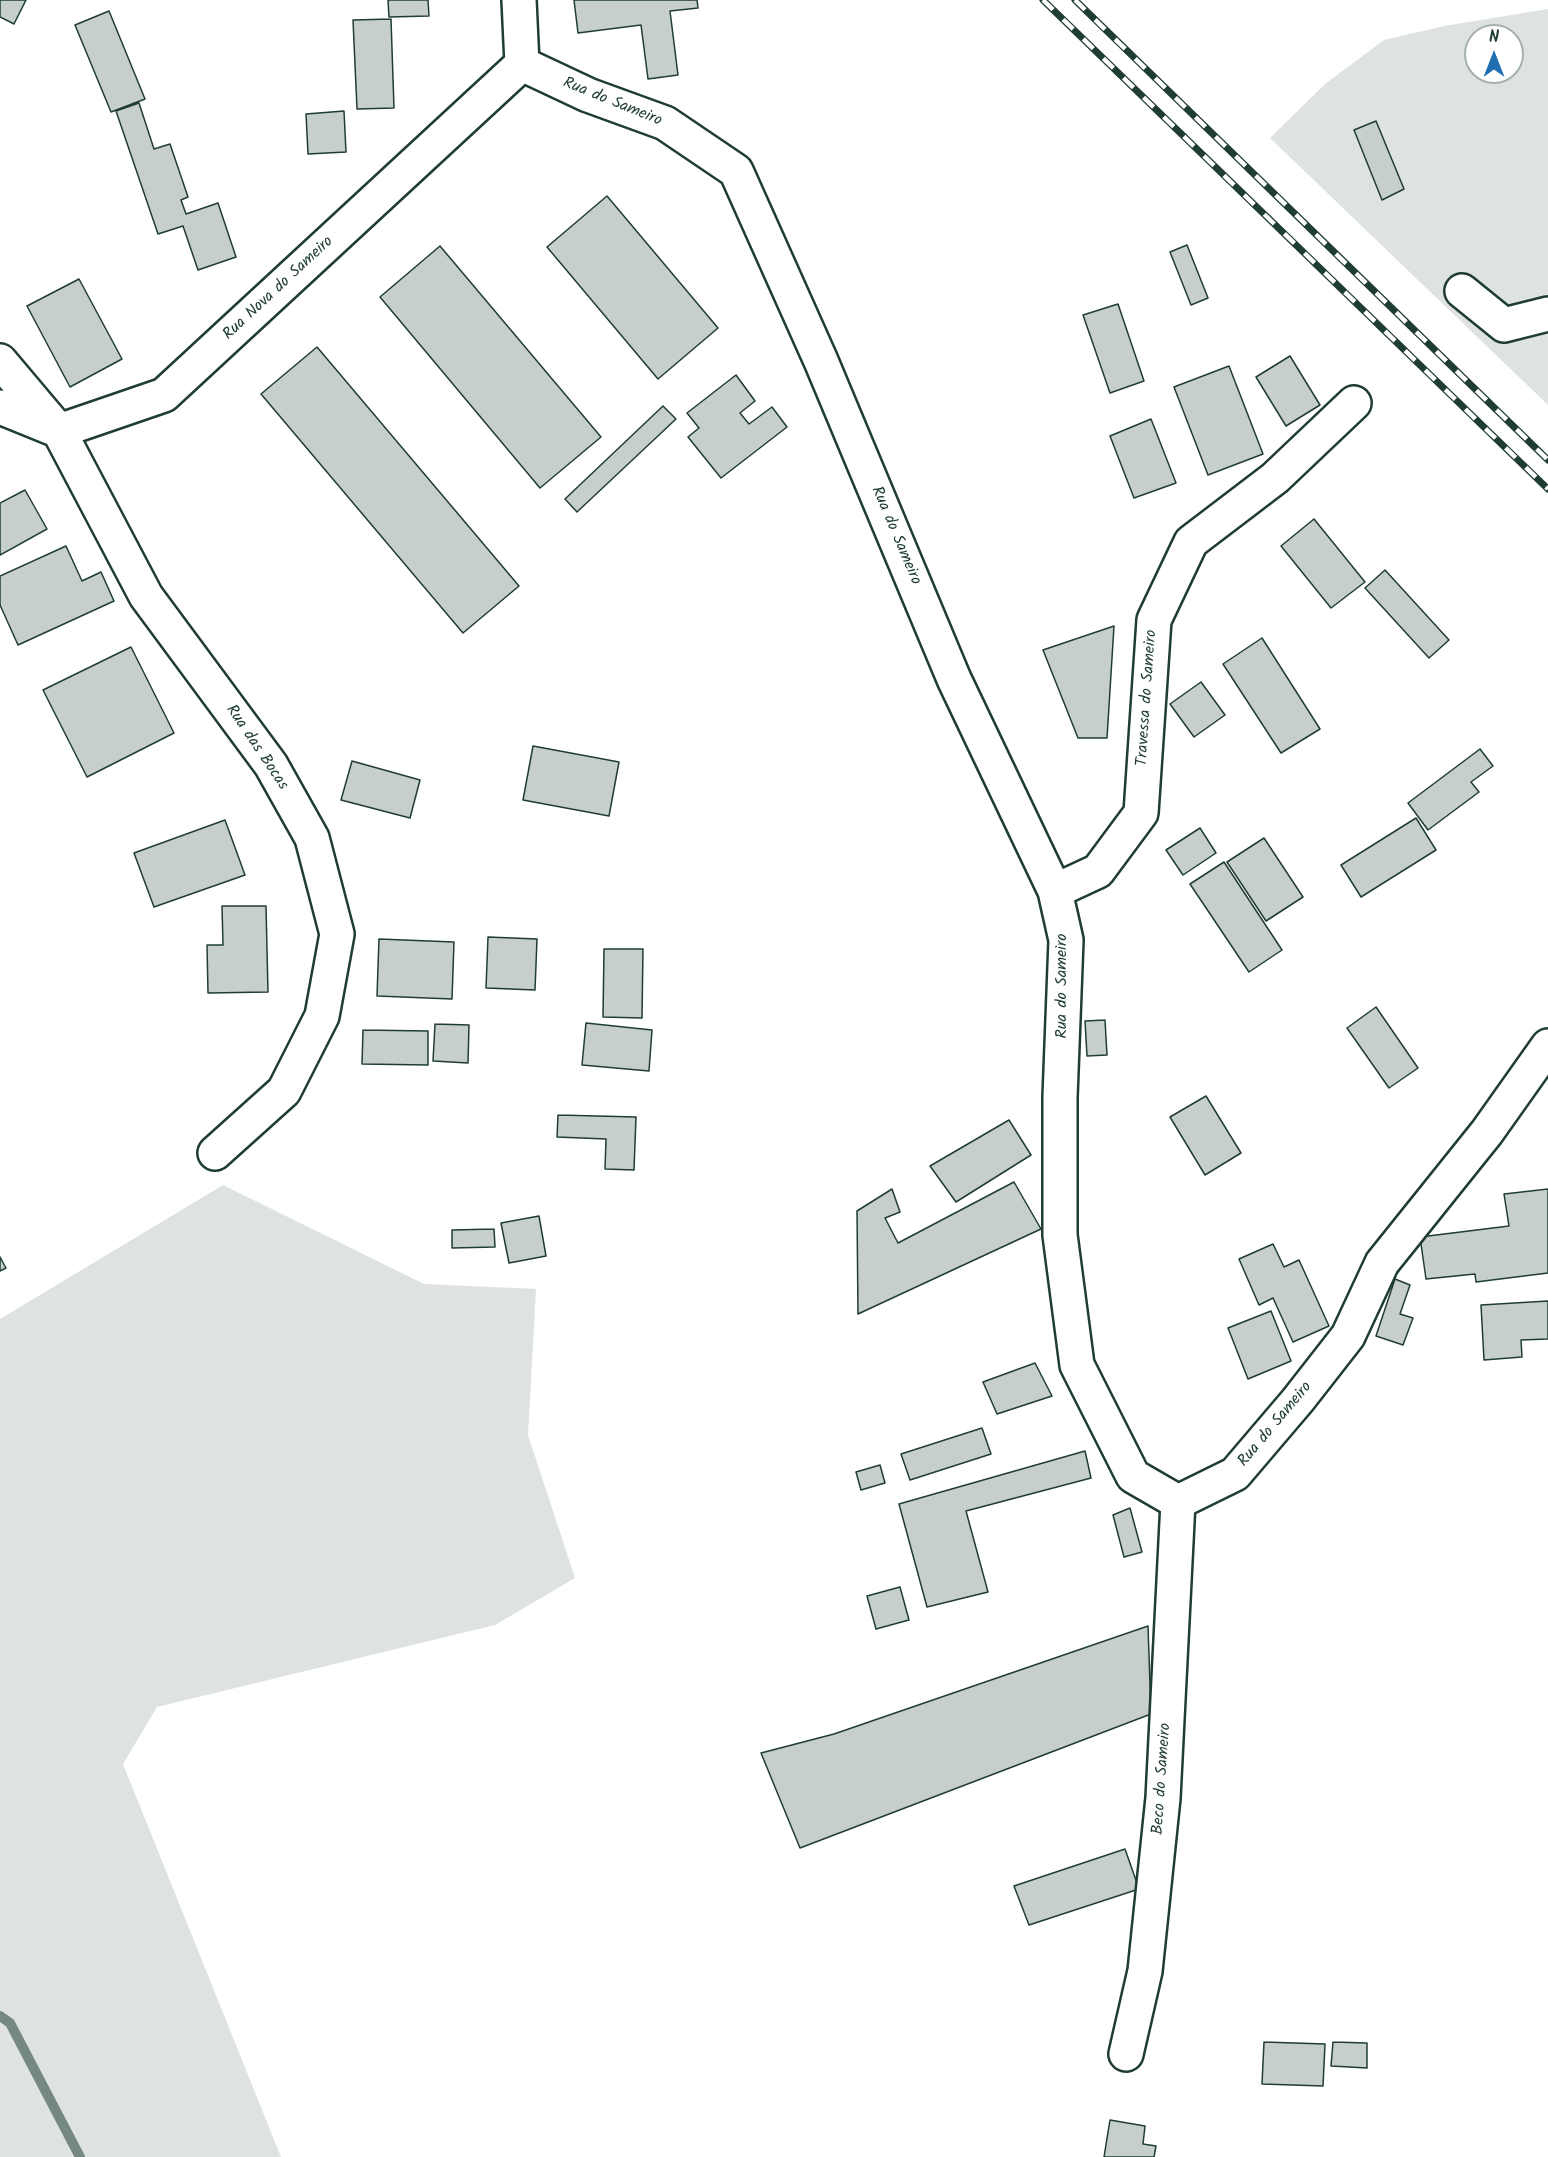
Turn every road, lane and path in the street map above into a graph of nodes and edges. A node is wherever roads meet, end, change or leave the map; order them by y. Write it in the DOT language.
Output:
graph roads {
  1 [pos="519,0"];
  2 [pos="522,64"];
  3 [pos="1462,291"];
  4 [pos="1548,314"];
  5 [pos="0,361"];
  6 [pos="1354,402"];
  7 [pos="0,407"];
  8 [pos="59,431"];
  9 [pos="1055,891"];
  10 [pos="1548,1046"];
  11 [pos="214,1153"];
  12 [pos="1178,1503"];
  13 [pos="1126,2054"];
  1 -- 2 [label="street"];
  2 -- 8 [label="street, Rua Nova do Sameiro"];
  2 -- 9 [label="street, Rua do Sameiro"];
  3 -- 4 [label="street"];
  5 -- 8 [label="street, Rua das Bocas"];
  6 -- 9 [label="street, Travessa do Sameiro"];
  7 -- 8 [label="street"];
  8 -- 11 [label="street, Rua das Bocas"];
  9 -- 12 [label="street, Rua do Sameiro"];
  10 -- 12 [label="street, Rua do Sameiro"];
  12 -- 13 [label="street, Beco do Sameiro"];
}
